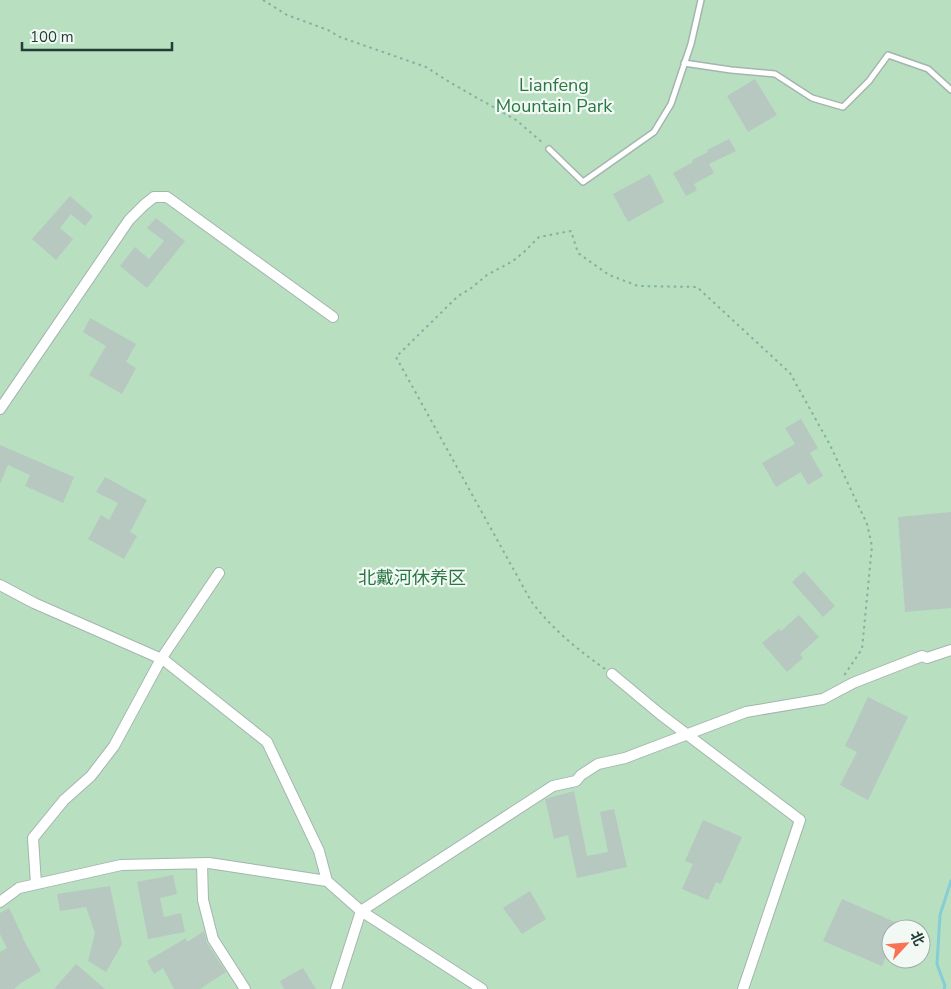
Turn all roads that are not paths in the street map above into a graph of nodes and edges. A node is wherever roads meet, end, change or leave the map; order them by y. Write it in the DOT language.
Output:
graph roads {
  1 [pos="701,0"];
  2 [pos="684,64"];
  3 [pos="951,90"];
  4 [pos="549,148"];
  5 [pos="333,317"];
  6 [pos="0,409"];
  7 [pos="219,572"];
  8 [pos="0,585"];
  9 [pos="951,650"];
  10 [pos="161,659"];
  11 [pos="612,674"];
  12 [pos="687,735"];
  13 [pos="202,864"];
  14 [pos="327,882"];
  15 [pos="36,884"];
  16 [pos="0,902"];
  17 [pos="361,911"];
  18 [pos="245,989"];
  19 [pos="336,989"];
  20 [pos="482,989"];
  21 [pos="743,989"];
  1 -- 2 [label="lane"];
  2 -- 3 [label="lane"];
  2 -- 4 [label="lane"];
  5 -- 6 [label="street"];
  7 -- 10 [label="street"];
  8 -- 10 [label="street"];
  9 -- 12 [label="street"];
  10 -- 14 [label="street"];
  10 -- 15 [label="street"];
  11 -- 12 [label="street"];
  12 -- 17 [label="street"];
  12 -- 21 [label="street"];
  13 -- 14 [label="street"];
  13 -- 15 [label="street"];
  13 -- 18 [label="street"];
  14 -- 17 [label="street"];
  15 -- 16 [label="street"];
  17 -- 19 [label="street"];
  17 -- 20 [label="street"];
}
